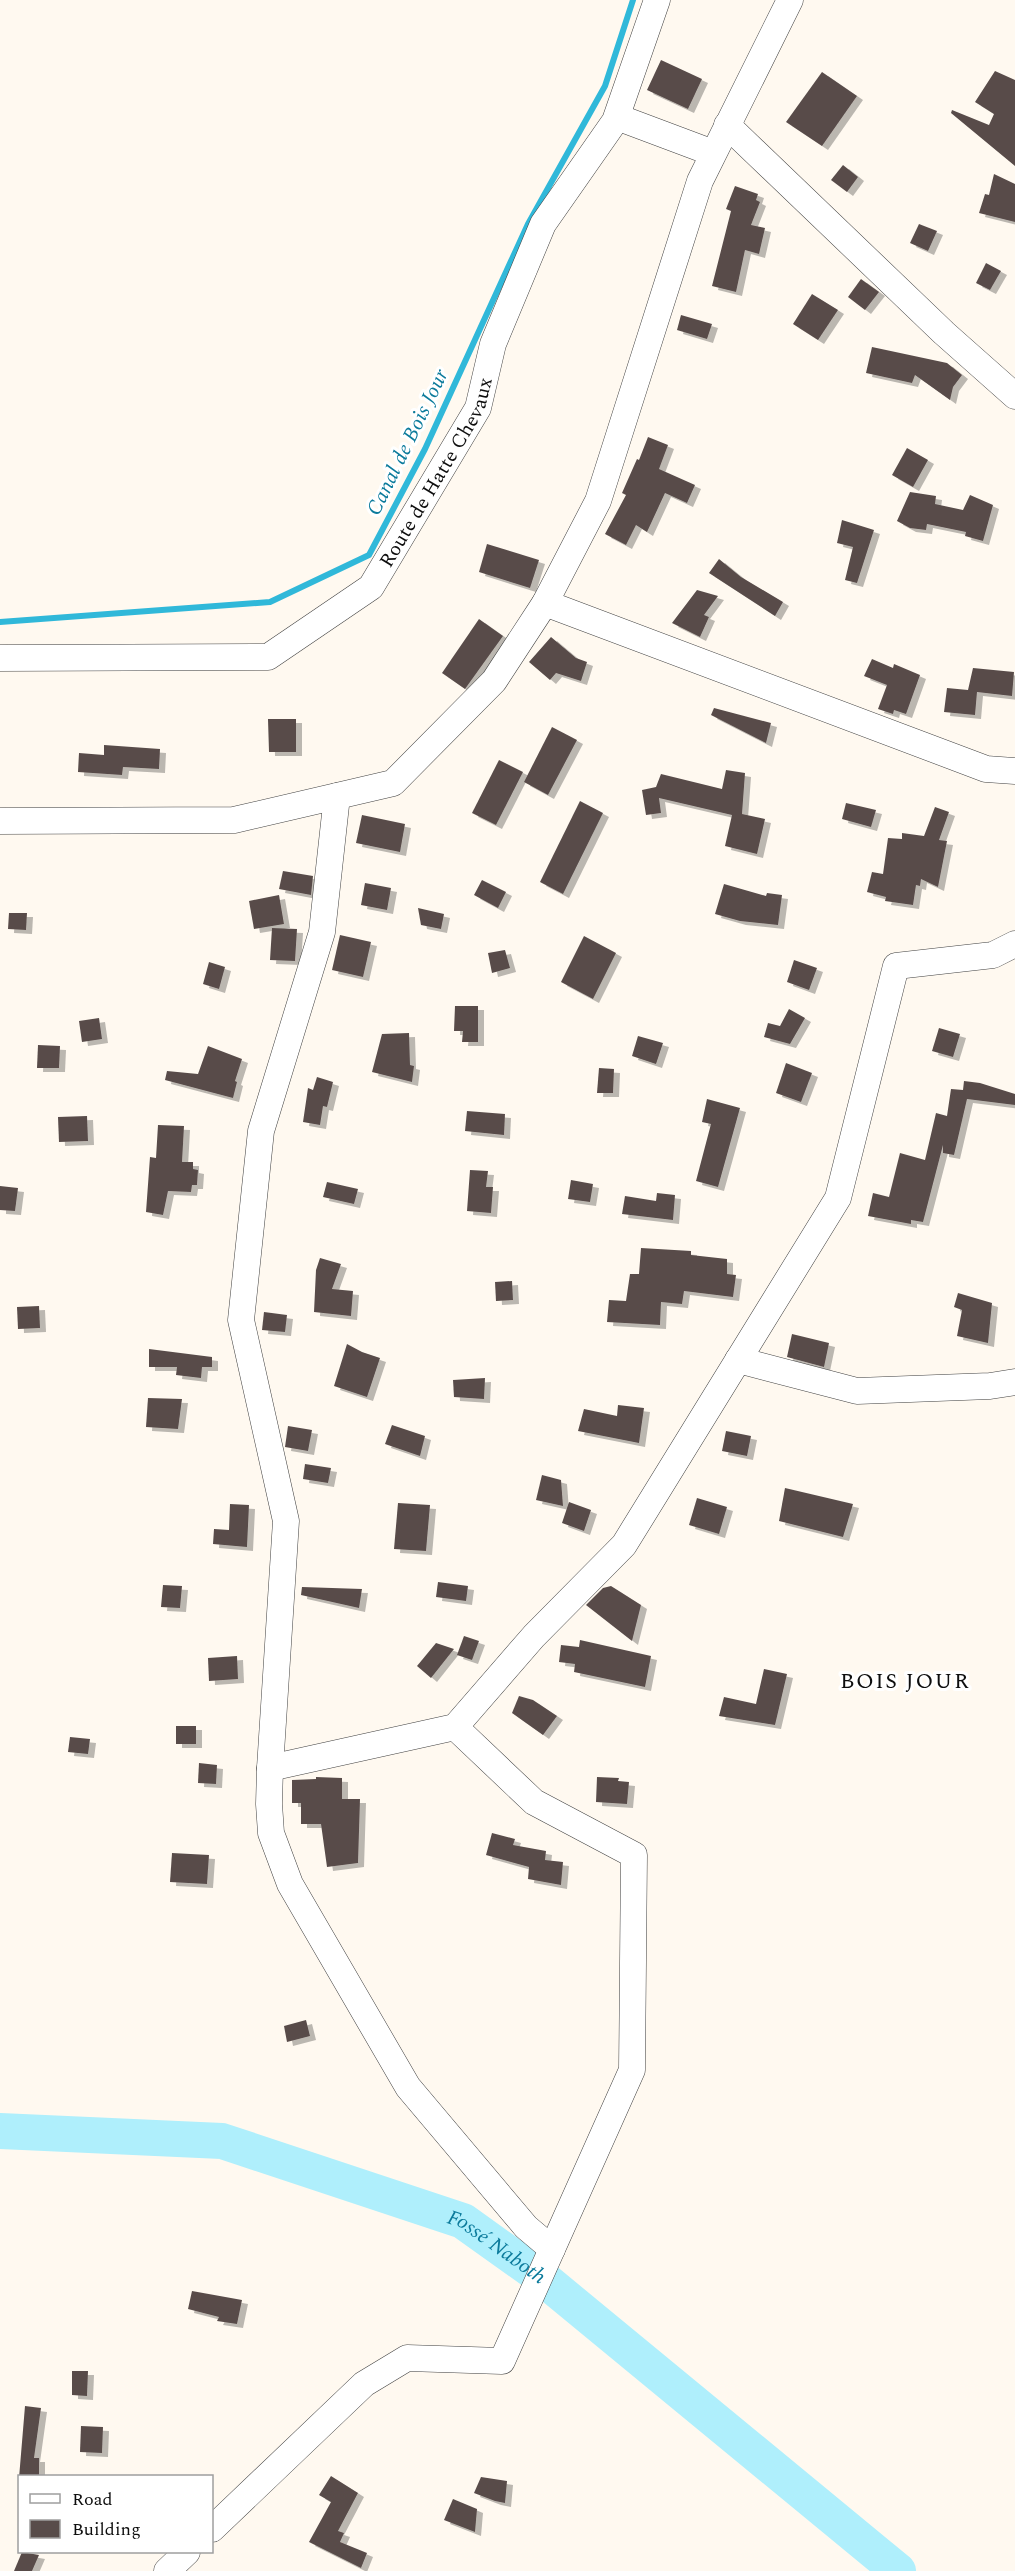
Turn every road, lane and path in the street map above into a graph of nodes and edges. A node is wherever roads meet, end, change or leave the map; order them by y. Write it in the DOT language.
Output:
graph roads {
  1 [pos="657,0"];
  2 [pos="790,0"];
  3 [pos="617,117"];
  4 [pos="727,125"];
  5 [pos="713,153"];
  6 [pos="1015,396"];
  7 [pos="545,603"];
  8 [pos="0,658"];
  9 [pos="1015,771"];
  10 [pos="337,796"];
  11 [pos="0,820"];
  12 [pos="1015,944"];
  13 [pos="738,1360"];
  14 [pos="1015,1382"];
  15 [pos="455,1727"];
  16 [pos="270,1768"];
  17 [pos="552,2249"];
  18 [pos="213,2528"];
  19 [pos="186,2553"];
  20 [pos="167,2571"];
  1 -- 3 [label="street, Route de Hatte Chevaux"];
  2 -- 4 [label="street"];
  3 -- 5 [label="street"];
  3 -- 8 [label="street, Route de Hatte Chevaux"];
  4 -- 5 [label="street"];
  4 -- 6 [label="street"];
  5 -- 7 [label="street"];
  7 -- 9 [label="street"];
  7 -- 10 [label="street"];
  10 -- 11 [label="street"];
  10 -- 16 [label="street"];
  12 -- 13 [label="street"];
  13 -- 14 [label="street"];
  13 -- 15 [label="street"];
  15 -- 16 [label="street"];
  15 -- 17 [label="street"];
  16 -- 17 [label="street"];
  17 -- 18 [label="street"];
  19 -- 20 [label="street"];
}
